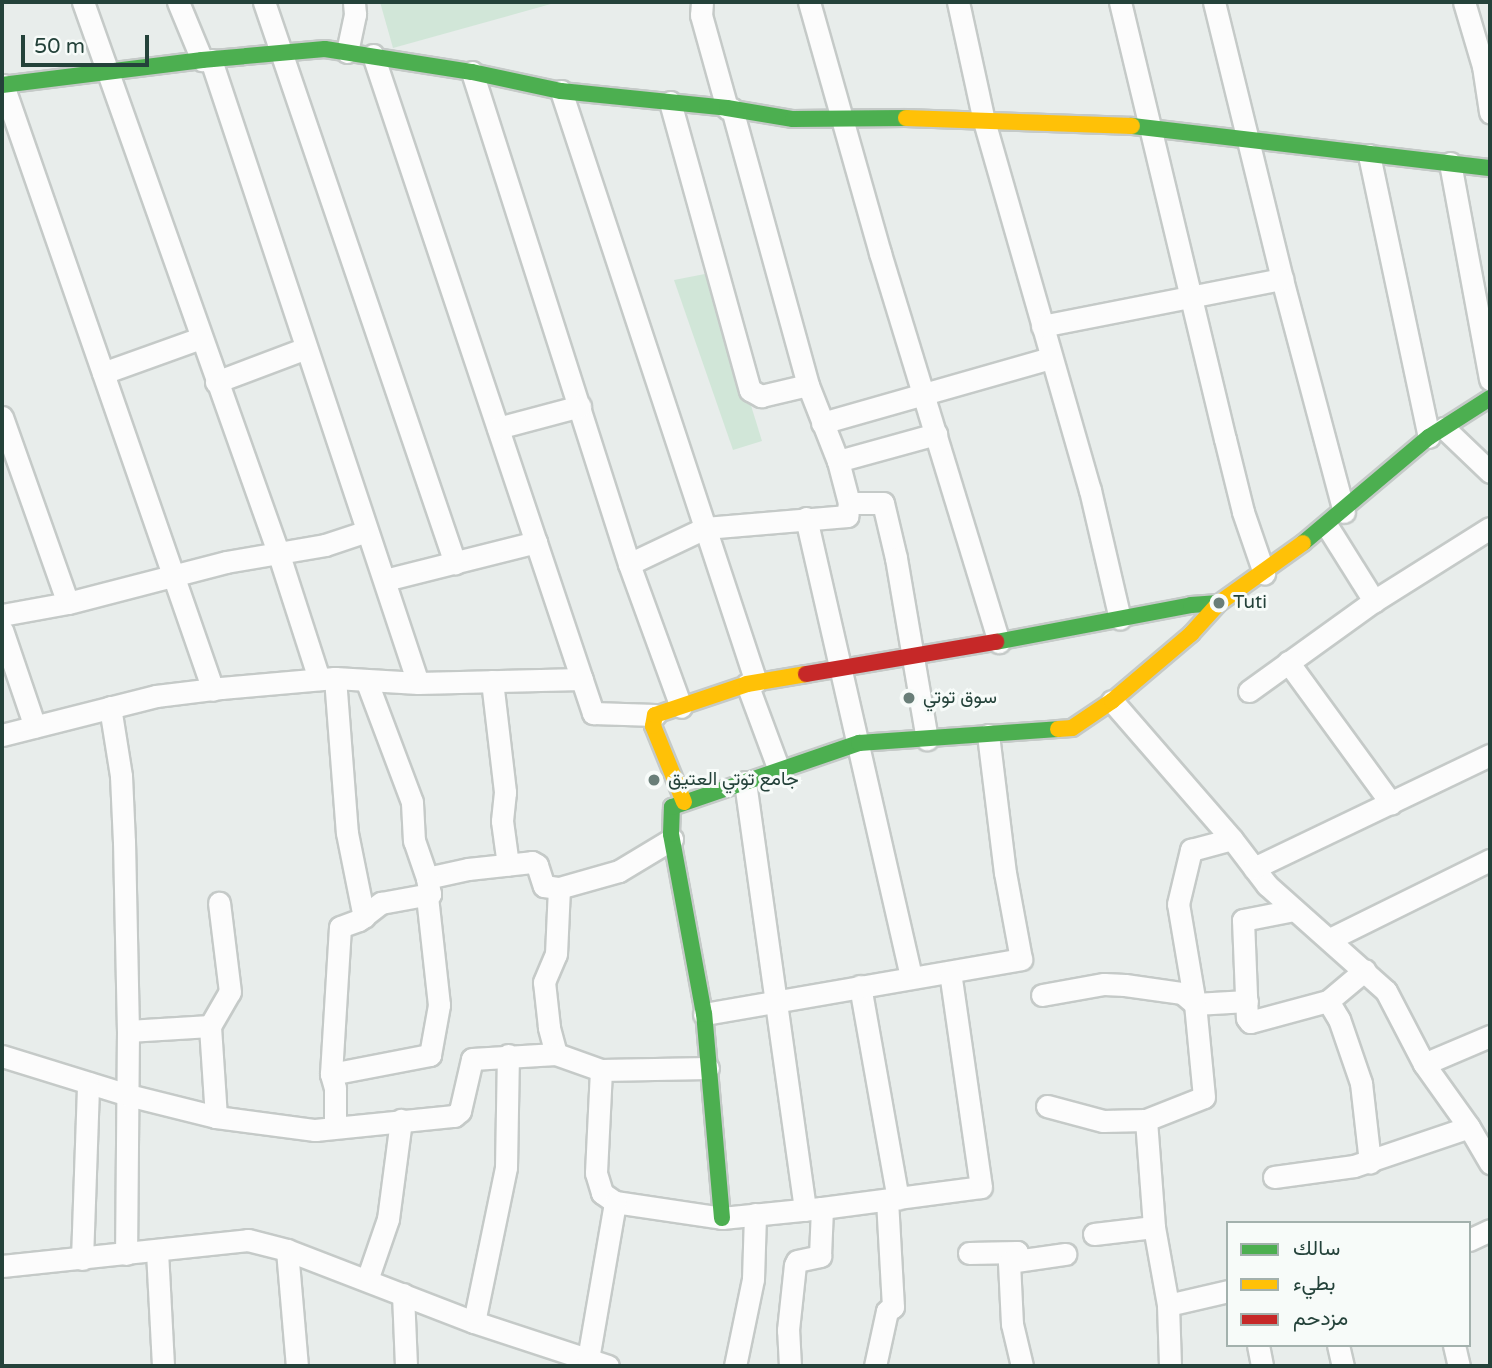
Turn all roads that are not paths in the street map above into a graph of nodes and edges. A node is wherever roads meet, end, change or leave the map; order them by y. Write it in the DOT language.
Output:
graph roads {
  1 [pos="83,2"];
  2 [pos="178,2"];
  3 [pos="264,2"];
  4 [pos="354,2"];
  5 [pos="702,2"];
  6 [pos="809,2"];
  7 [pos="958,2"];
  8 [pos="1120,2"];
  9 [pos="1214,2"];
  10 [pos="1464,2"];
  11 [pos="347,52"];
  12 [pos="283,53"];
  13 [pos="373,55"];
  14 [pos="206,60"];
  15 [pos="109,72"];
  16 [pos="472,72"];
  17 [pos="2,85"];
  18 [pos="561,91"];
  19 [pos="670,102"];
  20 [pos="730,109"];
  21 [pos="1490,112"];
  22 [pos="840,118"];
  23 [pos="984,121"];
  24 [pos="1152,127"];
  25 [pos="1247,138"];
  26 [pos="1369,155"];
  27 [pos="1450,163"];
  28 [pos="1490,168"];
  29 [pos="1282,279"];
  30 [pos="1193,297"];
  31 [pos="1042,326"];
  32 [pos="201,338"];
  33 [pos="306,348"];
  34 [pos="1050,358"];
  35 [pos="103,373"];
  36 [pos="1490,379"];
  37 [pos="216,382"];
  38 [pos="808,385"];
  39 [pos="925,393"];
  40 [pos="1490,398"];
  41 [pos="580,406"];
  42 [pos="2,417"];
  43 [pos="822,424"];
  44 [pos="498,428"];
  45 [pos="1436,433"];
  46 [pos="936,435"];
  47 [pos="838,461"];
  48 [pos="1490,472"];
  49 [pos="849,503"];
  50 [pos="1344,512"];
  51 [pos="806,519"];
  52 [pos="1327,526"];
  53 [pos="705,528"];
  54 [pos="1490,528"];
  55 [pos="367,531"];
  56 [pos="536,542"];
  57 [pos="279,555"];
  58 [pos="455,563"];
  59 [pos="629,564"];
  60 [pos="1264,573"];
  61 [pos="173,576"];
  62 [pos="385,580"];
  63 [pos="1374,601"];
  64 [pos="68,603"];
  65 [pos="1219,603"];
  66 [pos="2,615"];
  67 [pos="1120,618"];
  68 [pos="2,630"];
  69 [pos="999,642"];
  70 [pos="913,656"];
  71 [pos="1288,662"];
  72 [pos="840,668"];
  73 [pos="327,679"];
  74 [pos="582,679"];
  75 [pos="492,681"];
  76 [pos="367,682"];
  77 [pos="418,683"];
  78 [pos="751,683"];
  79 [pos="213,690"];
  80 [pos="1249,691"];
  81 [pos="1112,701"];
  82 [pos="110,707"];
  83 [pos="681,707"];
  84 [pos="655,715"];
  85 [pos="35,727"];
  86 [pos="2,735"];
  87 [pos="988,735"];
  88 [pos="927,739"];
  89 [pos="859,743"];
  90 [pos="1490,755"];
  91 [pos="779,770"];
  92 [pos="745,782"];
  93 [pos="684,803"];
  94 [pos="1391,803"];
  95 [pos="672,839"];
  96 [pos="1232,839"];
  97 [pos="1490,860"];
  98 [pos="508,865"];
  99 [pos="1254,868"];
  100 [pos="427,887"];
  101 [pos="559,888"];
  102 [pos="219,903"];
  103 [pos="1294,910"];
  104 [pos="364,917"];
  105 [pos="1330,939"];
  106 [pos="1365,970"];
  107 [pos="950,972"];
  108 [pos="911,977"];
  109 [pos="860,986"];
  110 [pos="1042,995"];
  111 [pos="1247,1001"];
  112 [pos="1328,1001"];
  113 [pos="775,1003"];
  114 [pos="1195,1004"];
  115 [pos="704,1014"];
  116 [pos="210,1027"];
  117 [pos="128,1031"];
  118 [pos="1490,1037"];
  119 [pos="556,1054"];
  120 [pos="508,1055"];
  121 [pos="2,1056"];
  122 [pos="1424,1064"];
  123 [pos="709,1069"];
  124 [pos="601,1070"];
  125 [pos="331,1074"];
  126 [pos="88,1083"];
  127 [pos="128,1095"];
  128 [pos="1047,1106"];
  129 [pos="216,1117"];
  130 [pos="401,1120"];
  131 [pos="1146,1121"];
  132 [pos="335,1126"];
  133 [pos="1479,1136"];
  134 [pos="1370,1162"];
  135 [pos="1490,1163"];
  136 [pos="1274,1177"];
  137 [pos="892,1200"];
  138 [pos="615,1202"];
  139 [pos="814,1209"];
  140 [pos="755,1214"];
  141 [pos="722,1218"];
  142 [pos="1154,1227"];
  143 [pos="1490,1230"];
  144 [pos="1094,1234"];
  145 [pos="1471,1239"];
  146 [pos="287,1250"];
  147 [pos="157,1251"];
  148 [pos="969,1253"];
  149 [pos="126,1254"];
  150 [pos="1065,1254"];
  151 [pos="82,1258"];
  152 [pos="1018,1259"];
  153 [pos="2,1266"];
  154 [pos="368,1280"];
  155 [pos="1226,1291"];
  156 [pos="403,1294"];
  157 [pos="1168,1305"];
  158 [pos="474,1322"];
  159 [pos="1258,1347"];
  160 [pos="1338,1347"];
  161 [pos="1454,1347"];
  162 [pos="588,1362"];
  163 [pos="163,1366"];
  164 [pos="297,1366"];
  165 [pos="407,1366"];
  166 [pos="608,1366"];
  167 [pos="736,1366"];
  168 [pos="790,1366"];
  169 [pos="875,1366"];
  170 [pos="1022,1366"];
  171 [pos="1170,1366"];
  172 [pos="1262,1366"];
  173 [pos="1343,1366"];
  174 [pos="1459,1366"];
  1 -- 15 [label="street"];
  2 -- 14 [label="street"];
  3 -- 12 [label="street"];
  4 -- 11 [label="street"];
  5 -- 20 [label="street"];
  6 -- 22 [label="street"];
  7 -- 23 [label="street"];
  8 -- 24 [label="street"];
  9 -- 25 [label="street"];
  10 -- 21 [label="street"];
  11 -- 12 [label="street"];
  11 -- 13 [label="street"];
  12 -- 14 [label="street"];
  12 -- 58 [label="street"];
  13 -- 16 [label="street"];
  13 -- 44 [label="street"];
  14 -- 15 [label="street"];
  14 -- 33 [label="street"];
  15 -- 17 [label="street"];
  15 -- 32 [label="street"];
  16 -- 18 [label="street"];
  16 -- 41 [label="street"];
  17 -- 35 [label="street"];
  18 -- 19 [label="street"];
  18 -- 53 [label="street"];
  19 -- 20 [label="street"];
  19 -- 38 [label="street"];
  20 -- 22 [label="street"];
  20 -- 38 [label="street"];
  22 -- 23 [label="street"];
  22 -- 39 [label="street"];
  23 -- 24 [label="street"];
  23 -- 31 [label="street"];
  24 -- 25 [label="street"];
  24 -- 30 [label="street"];
  25 -- 26 [label="street"];
  25 -- 29 [label="street"];
  26 -- 27 [label="street"];
  26 -- 45 [label="street"];
  27 -- 28 [label="street"];
  27 -- 36 [label="street"];
  29 -- 30 [label="street"];
  29 -- 50 [label="street"];
  30 -- 31 [label="street"];
  30 -- 60 [label="street"];
  31 -- 34 [label="street"];
  32 -- 35 [label="street"];
  32 -- 37 [label="street"];
  33 -- 37 [label="street"];
  33 -- 55 [label="street"];
  34 -- 39 [label="street"];
  34 -- 67 [label="street"];
  35 -- 61 [label="street"];
  37 -- 57 [label="street"];
  38 -- 43 [label="street"];
  39 -- 43 [label="street"];
  39 -- 46 [label="street"];
  40 -- 45 [label="street"];
  41 -- 44 [label="street"];
  41 -- 59 [label="street"];
  42 -- 64 [label="street"];
  43 -- 47 [label="street"];
  44 -- 56 [label="street"];
  45 -- 48 [label="street"];
  45 -- 50 [label="street"];
  46 -- 47 [label="street"];
  46 -- 69 [label="street"];
  47 -- 49 [label="street"];
  49 -- 51 [label="street"];
  49 -- 70 [label="street"];
  50 -- 52 [label="street"];
  51 -- 53 [label="street"];
  51 -- 72 [label="street"];
  52 -- 60 [label="street"];
  52 -- 63 [label="street"];
  53 -- 59 [label="street"];
  53 -- 78 [label="street"];
  54 -- 63 [label="street"];
  55 -- 57 [label="street"];
  55 -- 62 [label="street"];
  56 -- 58 [label="street"];
  56 -- 74 [label="street"];
  57 -- 61 [label="street"];
  57 -- 73 [label="street"];
  58 -- 62 [label="street"];
  59 -- 83 [label="street"];
  60 -- 65 [label="street"];
  61 -- 64 [label="street"];
  61 -- 79 [label="street"];
  62 -- 77 [label="street"];
  63 -- 71 [label="street"];
  64 -- 66 [label="street"];
  65 -- 67 [label="street"];
  65 -- 81 [label="street"];
  67 -- 69 [label="street"];
  68 -- 85 [label="street"];
  69 -- 70 [label="street"];
  70 -- 72 [label="street"];
  70 -- 88 [label="street"];
  71 -- 80 [label="street"];
  71 -- 94 [label="street"];
  72 -- 78 [label="street"];
  72 -- 89 [label="street"];
  73 -- 76 [label="street"];
  73 -- 79 [label="street"];
  73 -- 104 [label="street"];
  74 -- 75 [label="street"];
  74 -- 84 [label="street"];
  75 -- 77 [label="street"];
  75 -- 98 [label="street"];
  76 -- 77 [label="street"];
  76 -- 100 [label="street"];
  78 -- 83 [label="street"];
  78 -- 91 [label="street"];
  79 -- 82 [label="street"];
  81 -- 87 [label="street"];
  81 -- 96 [label="street"];
  82 -- 85 [label="street"];
  82 -- 117 [label="street"];
  83 -- 84 [label="street"];
  84 -- 93 [label="street"];
  85 -- 86 [label="street"];
  87 -- 88 [label="street"];
  87 -- 107 [label="street"];
  88 -- 89 [label="street"];
  89 -- 91 [label="street"];
  89 -- 108 [label="street"];
  90 -- 94 [label="street"];
  91 -- 92 [label="street"];
  92 -- 93 [label="street"];
  92 -- 113 [label="street"];
  93 -- 95 [label="street"];
  94 -- 99 [label="street"];
  95 -- 101 [label="street"];
  95 -- 115 [label="street"];
  96 -- 99 [label="street"];
  96 -- 114 [label="street"];
  97 -- 105 [label="street"];
  98 -- 100 [label="street"];
  98 -- 101 [label="street"];
  99 -- 103 [label="street"];
  100 -- 104 [label="street"];
  100 -- 125 [label="street"];
  101 -- 119 [label="street"];
  102 -- 116 [label="street"];
  103 -- 105 [label="street"];
  103 -- 111 [label="street"];
  104 -- 125 [label="street"];
  105 -- 106 [label="street"];
  106 -- 112 [label="street"];
  106 -- 122 [label="street"];
  107 -- 108 [label="street"];
  107 -- 137 [label="street"];
  108 -- 109 [label="street"];
  109 -- 113 [label="street"];
  109 -- 137 [label="street"];
  110 -- 114 [label="street"];
  111 -- 112 [label="street"];
  111 -- 114 [label="street"];
  112 -- 134 [label="street"];
  113 -- 115 [label="street"];
  113 -- 139 [label="street"];
  114 -- 131 [label="street"];
  115 -- 123 [label="street"];
  116 -- 117 [label="street"];
  116 -- 129 [label="street"];
  117 -- 127 [label="street"];
  118 -- 122 [label="street"];
  119 -- 120 [label="street"];
  119 -- 124 [label="street"];
  120 -- 130 [label="street"];
  120 -- 158 [label="street"];
  121 -- 126 [label="street"];
  122 -- 133 [label="street"];
  123 -- 124 [label="street"];
  123 -- 141 [label="street"];
  124 -- 138 [label="street"];
  125 -- 132 [label="street"];
  126 -- 127 [label="street"];
  126 -- 151 [label="street"];
  127 -- 129 [label="street"];
  127 -- 149 [label="street"];
  128 -- 131 [label="street"];
  129 -- 132 [label="street"];
  130 -- 132 [label="street"];
  130 -- 154 [label="street"];
  131 -- 142 [label="street"];
  133 -- 134 [label="street"];
  133 -- 135 [label="street"];
  134 -- 136 [label="street"];
  137 -- 139 [label="street"];
  137 -- 169 [label="street"];
  138 -- 141 [label="street"];
  138 -- 162 [label="street"];
  139 -- 140 [label="street"];
  139 -- 168 [label="street"];
  140 -- 141 [label="street"];
  140 -- 167 [label="street"];
  142 -- 144 [label="street"];
  142 -- 157 [label="street"];
  143 -- 145 [label="street"];
  146 -- 147 [label="street"];
  146 -- 154 [label="street"];
  146 -- 164 [label="street"];
  147 -- 149 [label="street"];
  147 -- 163 [label="street"];
  148 -- 152 [label="street"];
  149 -- 151 [label="street"];
  150 -- 152 [label="street"];
  151 -- 153 [label="street"];
  152 -- 170 [label="street"];
  154 -- 156 [label="street"];
  155 -- 157 [label="street"];
  156 -- 158 [label="street"];
  156 -- 165 [label="street"];
  157 -- 171 [label="street"];
  158 -- 162 [label="street"];
  159 -- 172 [label="street"];
  160 -- 173 [label="street"];
  161 -- 174 [label="street"];
  162 -- 166 [label="street"];
}
